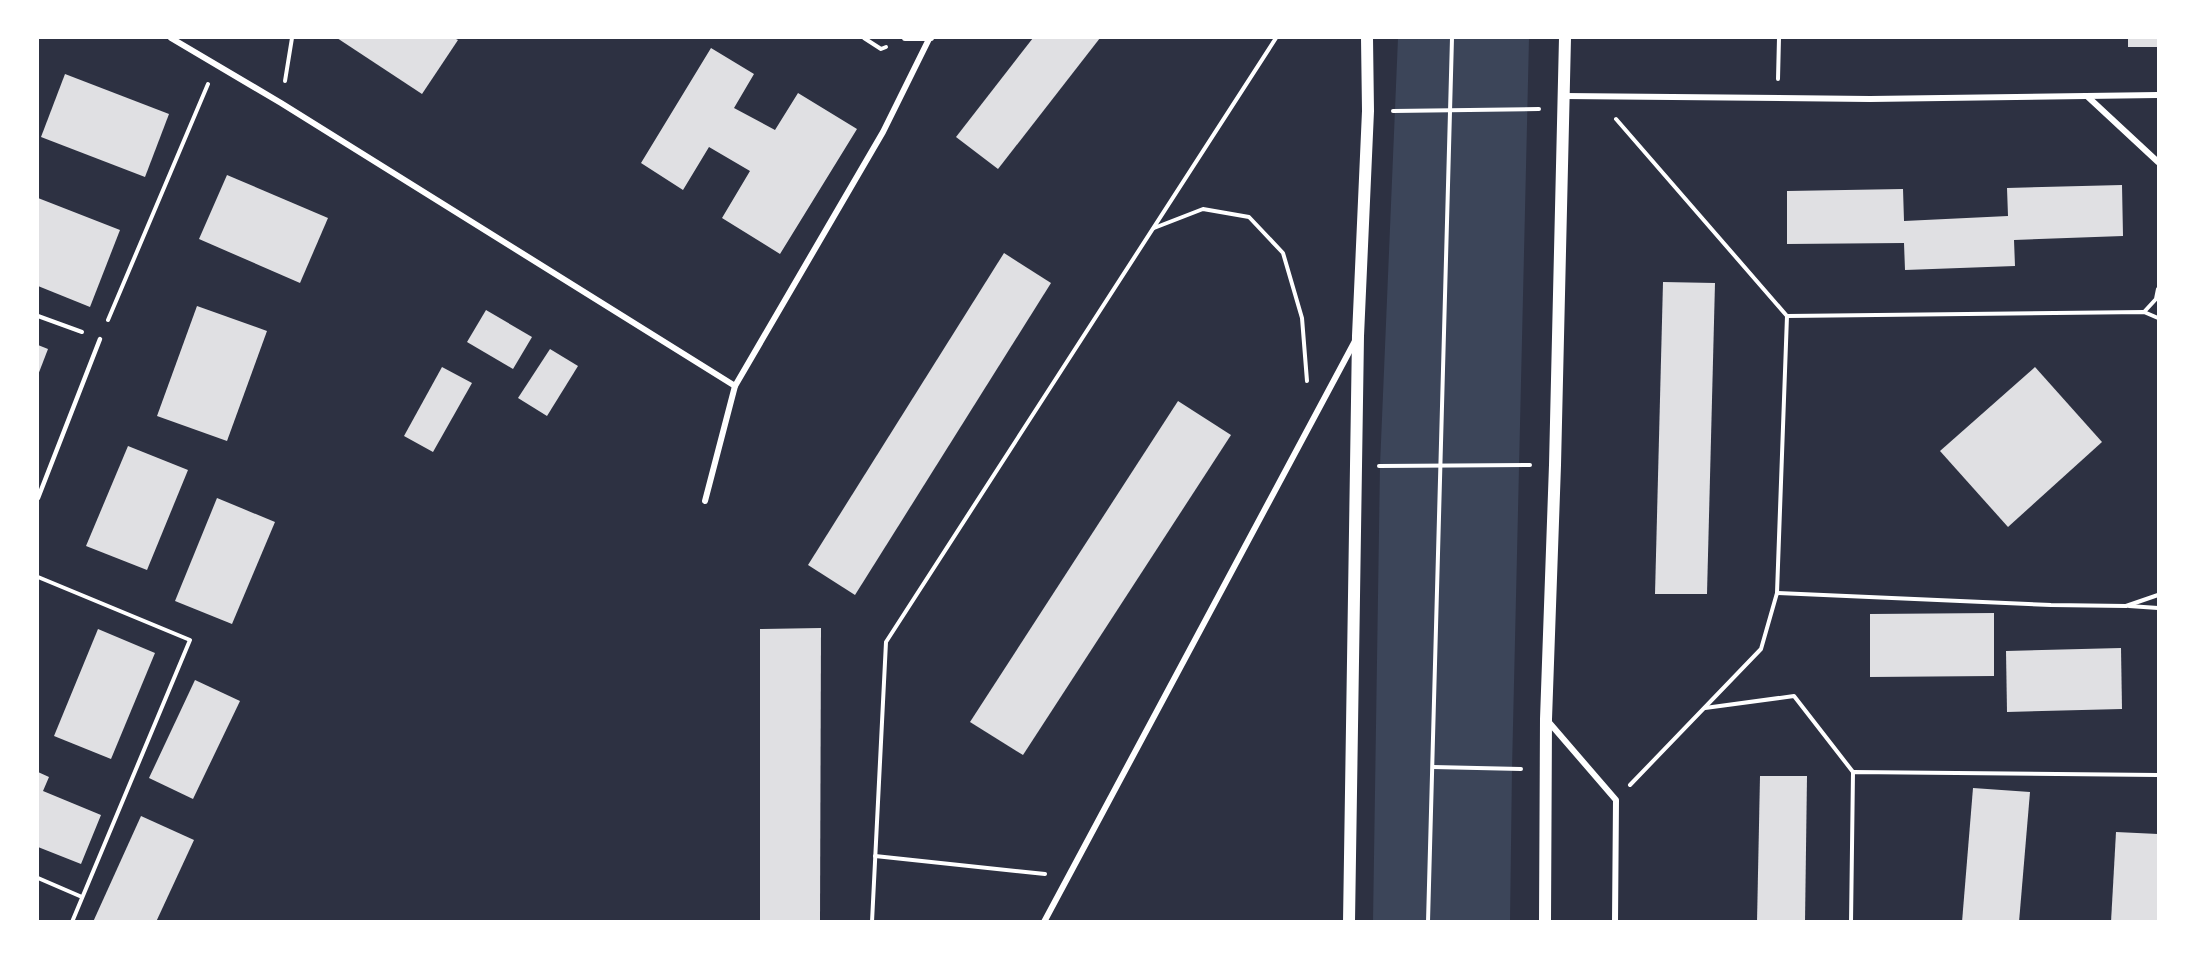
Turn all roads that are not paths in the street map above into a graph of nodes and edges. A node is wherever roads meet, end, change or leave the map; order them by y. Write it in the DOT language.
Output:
graph roads {
  1 [pos="171,38"];
  2 [pos="905,38"];
  3 [pos="930,38"];
  4 [pos="1368,38"];
  5 [pos="1565,38"];
  6 [pos="2158,95"];
  7 [pos="2088,97"];
  8 [pos="1564,103"];
  9 [pos="2158,162"];
  10 [pos="1358,336"];
  11 [pos="100,339"];
  12 [pos="735,386"];
  13 [pos="38,498"];
  14 [pos="705,501"];
  15 [pos="1546,719"];
  16 [pos="1044,921"];
  17 [pos="1349,921"];
  18 [pos="1545,921"];
  19 [pos="1615,921"];
  1 -- 12 [label="street"];
  2 -- 3 [label="street"];
  3 -- 12 [label="street"];
  4 -- 10 [label="main road"];
  5 -- 8 [label="main road"];
  6 -- 7 [label="street"];
  7 -- 8 [label="street"];
  7 -- 9 [label="street"];
  8 -- 15 [label="main road"];
  10 -- 16 [label="street"];
  10 -- 17 [label="main road"];
  11 -- 13 [label="lane"];
  12 -- 14 [label="street"];
  15 -- 18 [label="main road"];
  15 -- 19 [label="street"];
}
